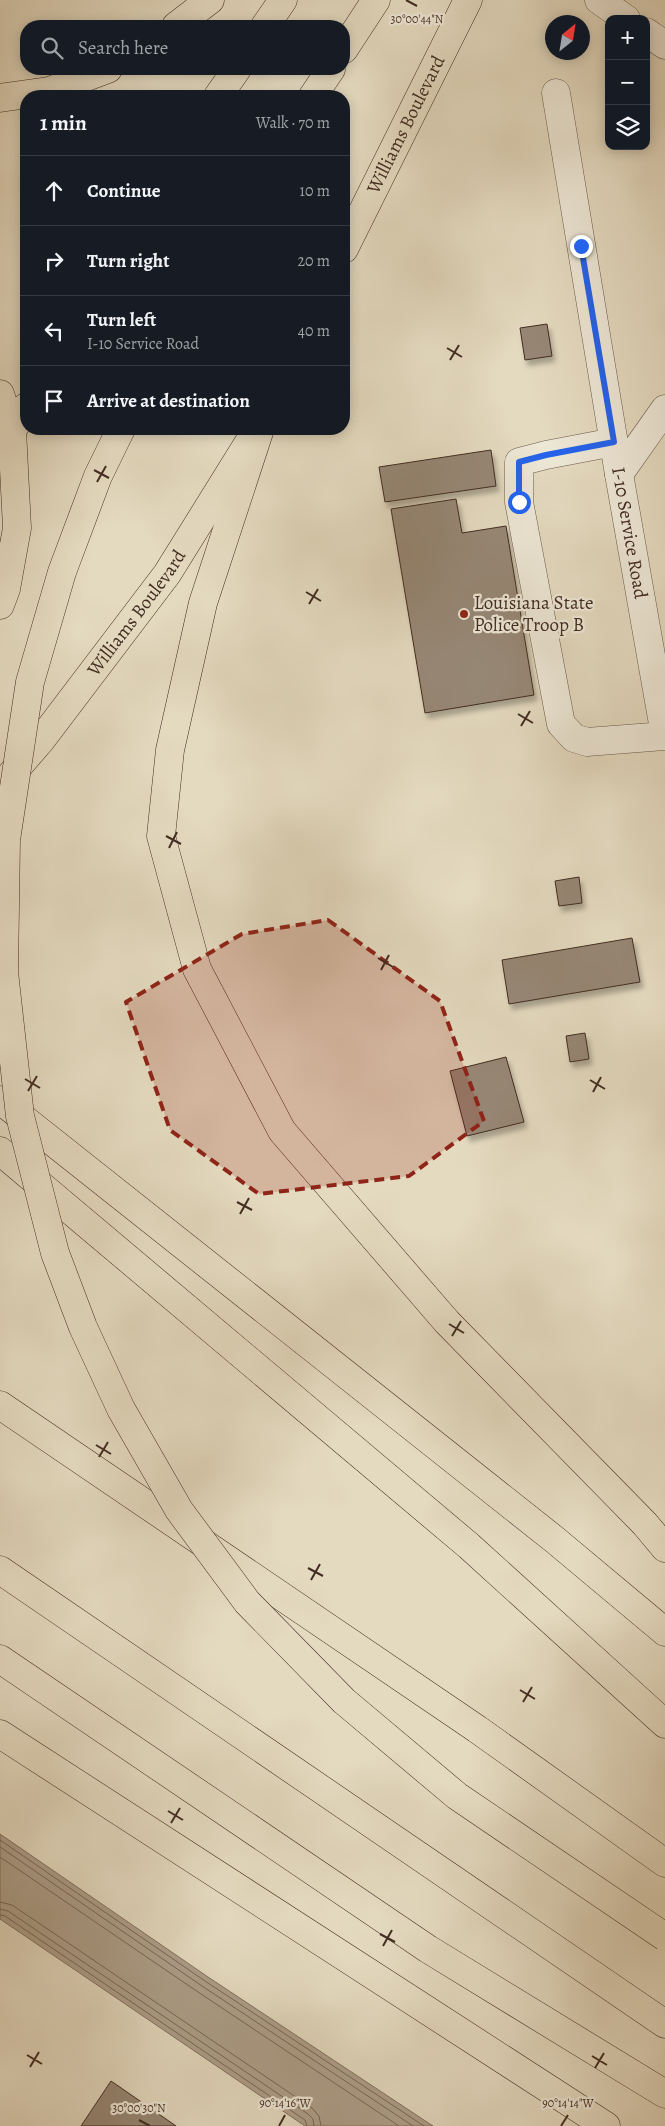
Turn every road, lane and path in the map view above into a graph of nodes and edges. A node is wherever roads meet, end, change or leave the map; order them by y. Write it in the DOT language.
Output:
graph roads {
  1 [pos="210,0"];
  2 [pos="283,0"];
  3 [pos="376,0"];
  4 [pos="468,0"];
  5 [pos="599,0"];
  6 [pos="620,15"];
  7 [pos="184,20"];
  8 [pos="269,20"];
  9 [pos="650,35"];
  10 [pos="350,40"];
  11 [pos="665,45"];
  12 [pos="92,75"];
  13 [pos="233,75"];
  14 [pos="327,75"];
  15 [pos="52,90"];
  16 [pos="222,90"];
  17 [pos="317,90"];
  18 [pos="556,93"];
  19 [pos="20,95"];
  20 [pos="0,98"];
  21 [pos="350,236"];
  22 [pos="0,394"];
  23 [pos="665,410"];
  24 [pos="20,417"];
  25 [pos="118,435"];
  26 [pos="255,435"];
  27 [pos="257,435"];
  28 [pos="6,440"];
  29 [pos="614,442"];
  30 [pos="618,474"];
  31 [pos="0,605"];
  32 [pos="665,735"];
  33 [pos="0,788"];
  34 [pos="0,1100"];
  35 [pos="0,1151"];
  36 [pos="0,1405"];
  37 [pos="665,1548"];
  38 [pos="0,1570"];
  39 [pos="665,1632"];
  40 [pos="0,1659"];
  41 [pos="665,1724"];
  42 [pos="0,1734"];
  43 [pos="665,1863"];
  44 [pos="665,1937"];
  45 [pos="665,2024"];
  46 [pos="665,2094"];
  47 [pos="606,2126"];
  1 -- 7 [label="main road"];
  2 -- 8 [label="main road"];
  3 -- 10 [label="main road"];
  4 -- 21 [label="main road, Williams Boulevard"];
  5 -- 6 [label="street"];
  9 -- 11 [label="street"];
  12 -- 15 [label="main road"];
  13 -- 16 [label="main road"];
  14 -- 17 [label="main road"];
  18 -- 29 [label="street, I-10 Service Road"];
  19 -- 20 [label="main road"];
  22 -- 28 [label="main road"];
  23 -- 30 [label="street"];
  24 -- 28 [label="main road"];
  25 -- 44 [label="main road, bridge"];
  26 -- 33 [label="main road, Williams Boulevard"];
  27 -- 37 [label="main road"];
  28 -- 31 [label="main road"];
  29 -- 30 [label="street, I-10 Service Road"];
  29 -- 32 [label="street"];
  30 -- 32 [label="street, I-10 Service Road"];
  34 -- 39 [label="main road"];
  35 -- 41 [label="main road, bridge"];
  36 -- 43 [label="main road, bridge"];
  38 -- 45 [label="main road"];
  40 -- 46 [label="main road"];
  42 -- 47 [label="main road"];
}
